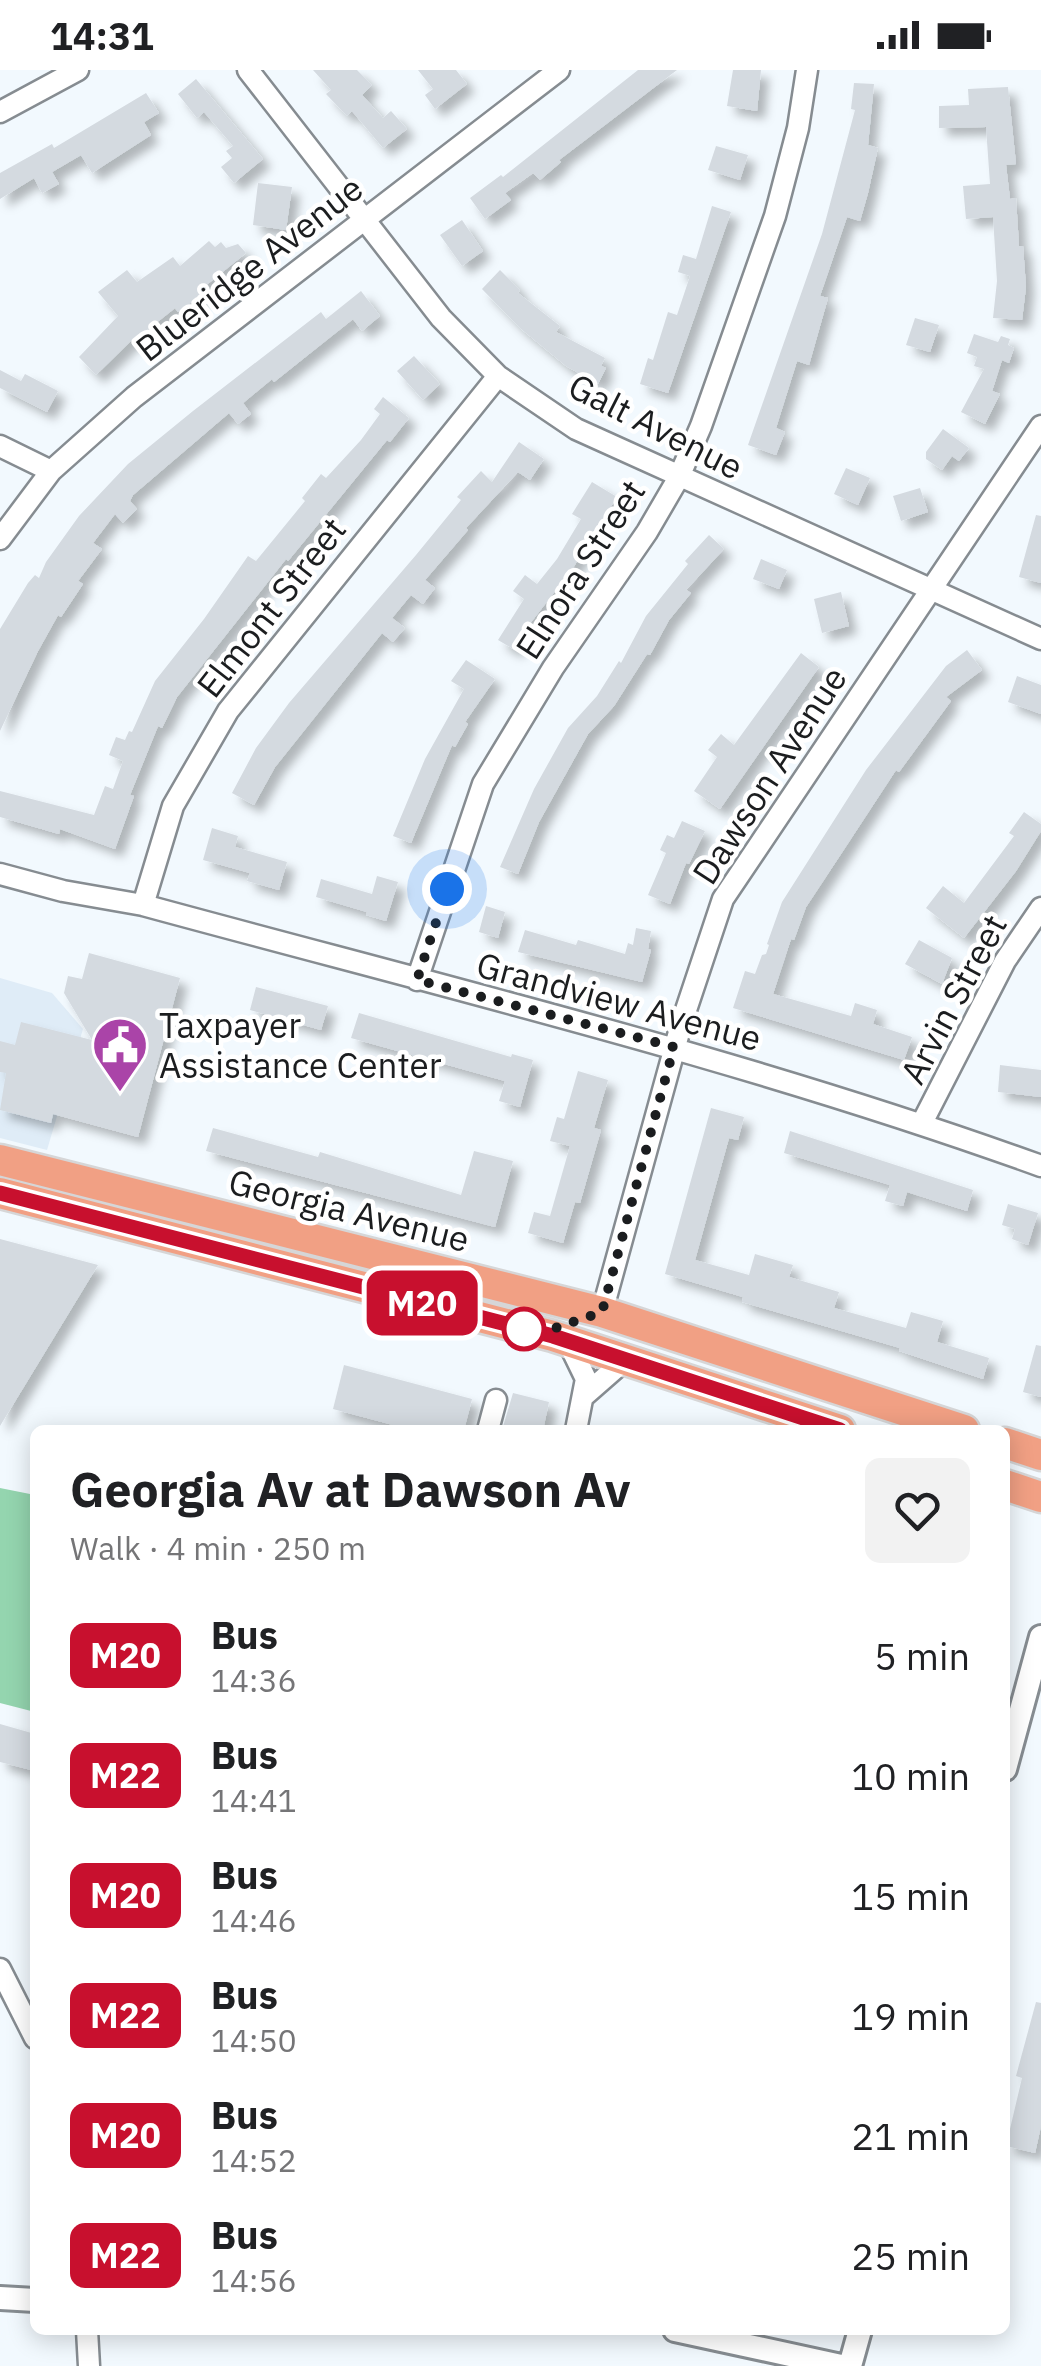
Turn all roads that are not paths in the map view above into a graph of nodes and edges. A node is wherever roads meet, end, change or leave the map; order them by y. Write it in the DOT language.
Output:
graph roads {
  1 [pos="78,70"];
  2 [pos="248,70"];
  3 [pos="559,70"];
  4 [pos="806,70"];
  5 [pos="0,112"];
  6 [pos="365,220"];
  7 [pos="498,376"];
  8 [pos="1041,426"];
  9 [pos="0,446"];
  10 [pos="50,472"];
  11 [pos="679,477"];
  12 [pos="0,540"];
  13 [pos="930,590"];
  14 [pos="1041,639"];
  15 [pos="0,874"];
  16 [pos="143,905"];
  17 [pos="1041,908"];
  18 [pos="417,980"];
  19 [pos="674,1047"];
  20 [pos="922,1123"];
  21 [pos="0,1160"];
  22 [pos="1041,1166"];
  23 [pos="0,1193"];
  24 [pos="602,1312"];
  25 [pos="554,1337"];
  26 [pos="625,1360"];
  27 [pos="585,1396"];
  28 [pos="496,1400"];
  29 [pos="489,1425"];
  30 [pos="577,1425"];
  31 [pos="825,1425"];
  32 [pos="949,1425"];
  33 [pos="1010,1445"];
  34 [pos="1041,1455"];
  35 [pos="1010,1486"];
  36 [pos="1041,1497"];
  37 [pos="1041,1637"];
  38 [pos="1010,1751"];
  39 [pos="0,1969"];
  40 [pos="30,2028"];
  41 [pos="0,2298"];
  42 [pos="30,2300"];
  43 [pos="86,2335"];
  44 [pos="698,2335"];
  45 [pos="859,2335"];
  46 [pos="88,2366"];
  47 [pos="841,2366"];
  48 [pos="850,2366"];
  1 -- 5 [label="street"];
  2 -- 6 [label="street, Galt Avenue"];
  3 -- 6 [label="street, Blueridge Avenue"];
  4 -- 11 [label="street, Elnora Street"];
  6 -- 7 [label="street, Galt Avenue"];
  6 -- 10 [label="street, Blueridge Avenue"];
  7 -- 11 [label="street, Galt Avenue"];
  7 -- 16 [label="street, Elmont Street"];
  8 -- 13 [label="street, Dawson Avenue"];
  9 -- 10 [label="street"];
  10 -- 12 [label="street, Blueridge Avenue"];
  11 -- 13 [label="street, Galt Avenue"];
  11 -- 18 [label="street, Elnora Street"];
  13 -- 14 [label="street, Galt Avenue"];
  13 -- 19 [label="street, Dawson Avenue"];
  15 -- 16 [label="street, Grandview Avenue"];
  16 -- 18 [label="street, Grandview Avenue"];
  17 -- 20 [label="street, Arvin Street"];
  18 -- 19 [label="street, Grandview Avenue"];
  19 -- 20 [label="street, Grandview Avenue"];
  19 -- 24 [label="street, Dawson Avenue"];
  20 -- 22 [label="street, Grandview Avenue"];
  21 -- 24 [label="main road, Georgia Avenue"];
  23 -- 25 [label="main road, Georgia Avenue"];
  24 -- 25 [label="main road"];
  24 -- 26 [label="main road"];
  24 -- 32 [label="main road, Georgia Avenue"];
  25 -- 26 [label="main road, Georgia Avenue"];
  25 -- 27 [label="street"];
  26 -- 27 [label="street"];
  26 -- 31 [label="main road, Georgia Avenue"];
  27 -- 30 [label="street"];
  28 -- 29 [label="street"];
  33 -- 34 [label="main road"];
  35 -- 36 [label="main road"];
  37 -- 38 [label="street"];
  39 -- 40 [label="street"];
  41 -- 42 [label="street"];
  43 -- 46 [label="street"];
  44 -- 47 [label="street"];
  45 -- 48 [label="street"];
}
